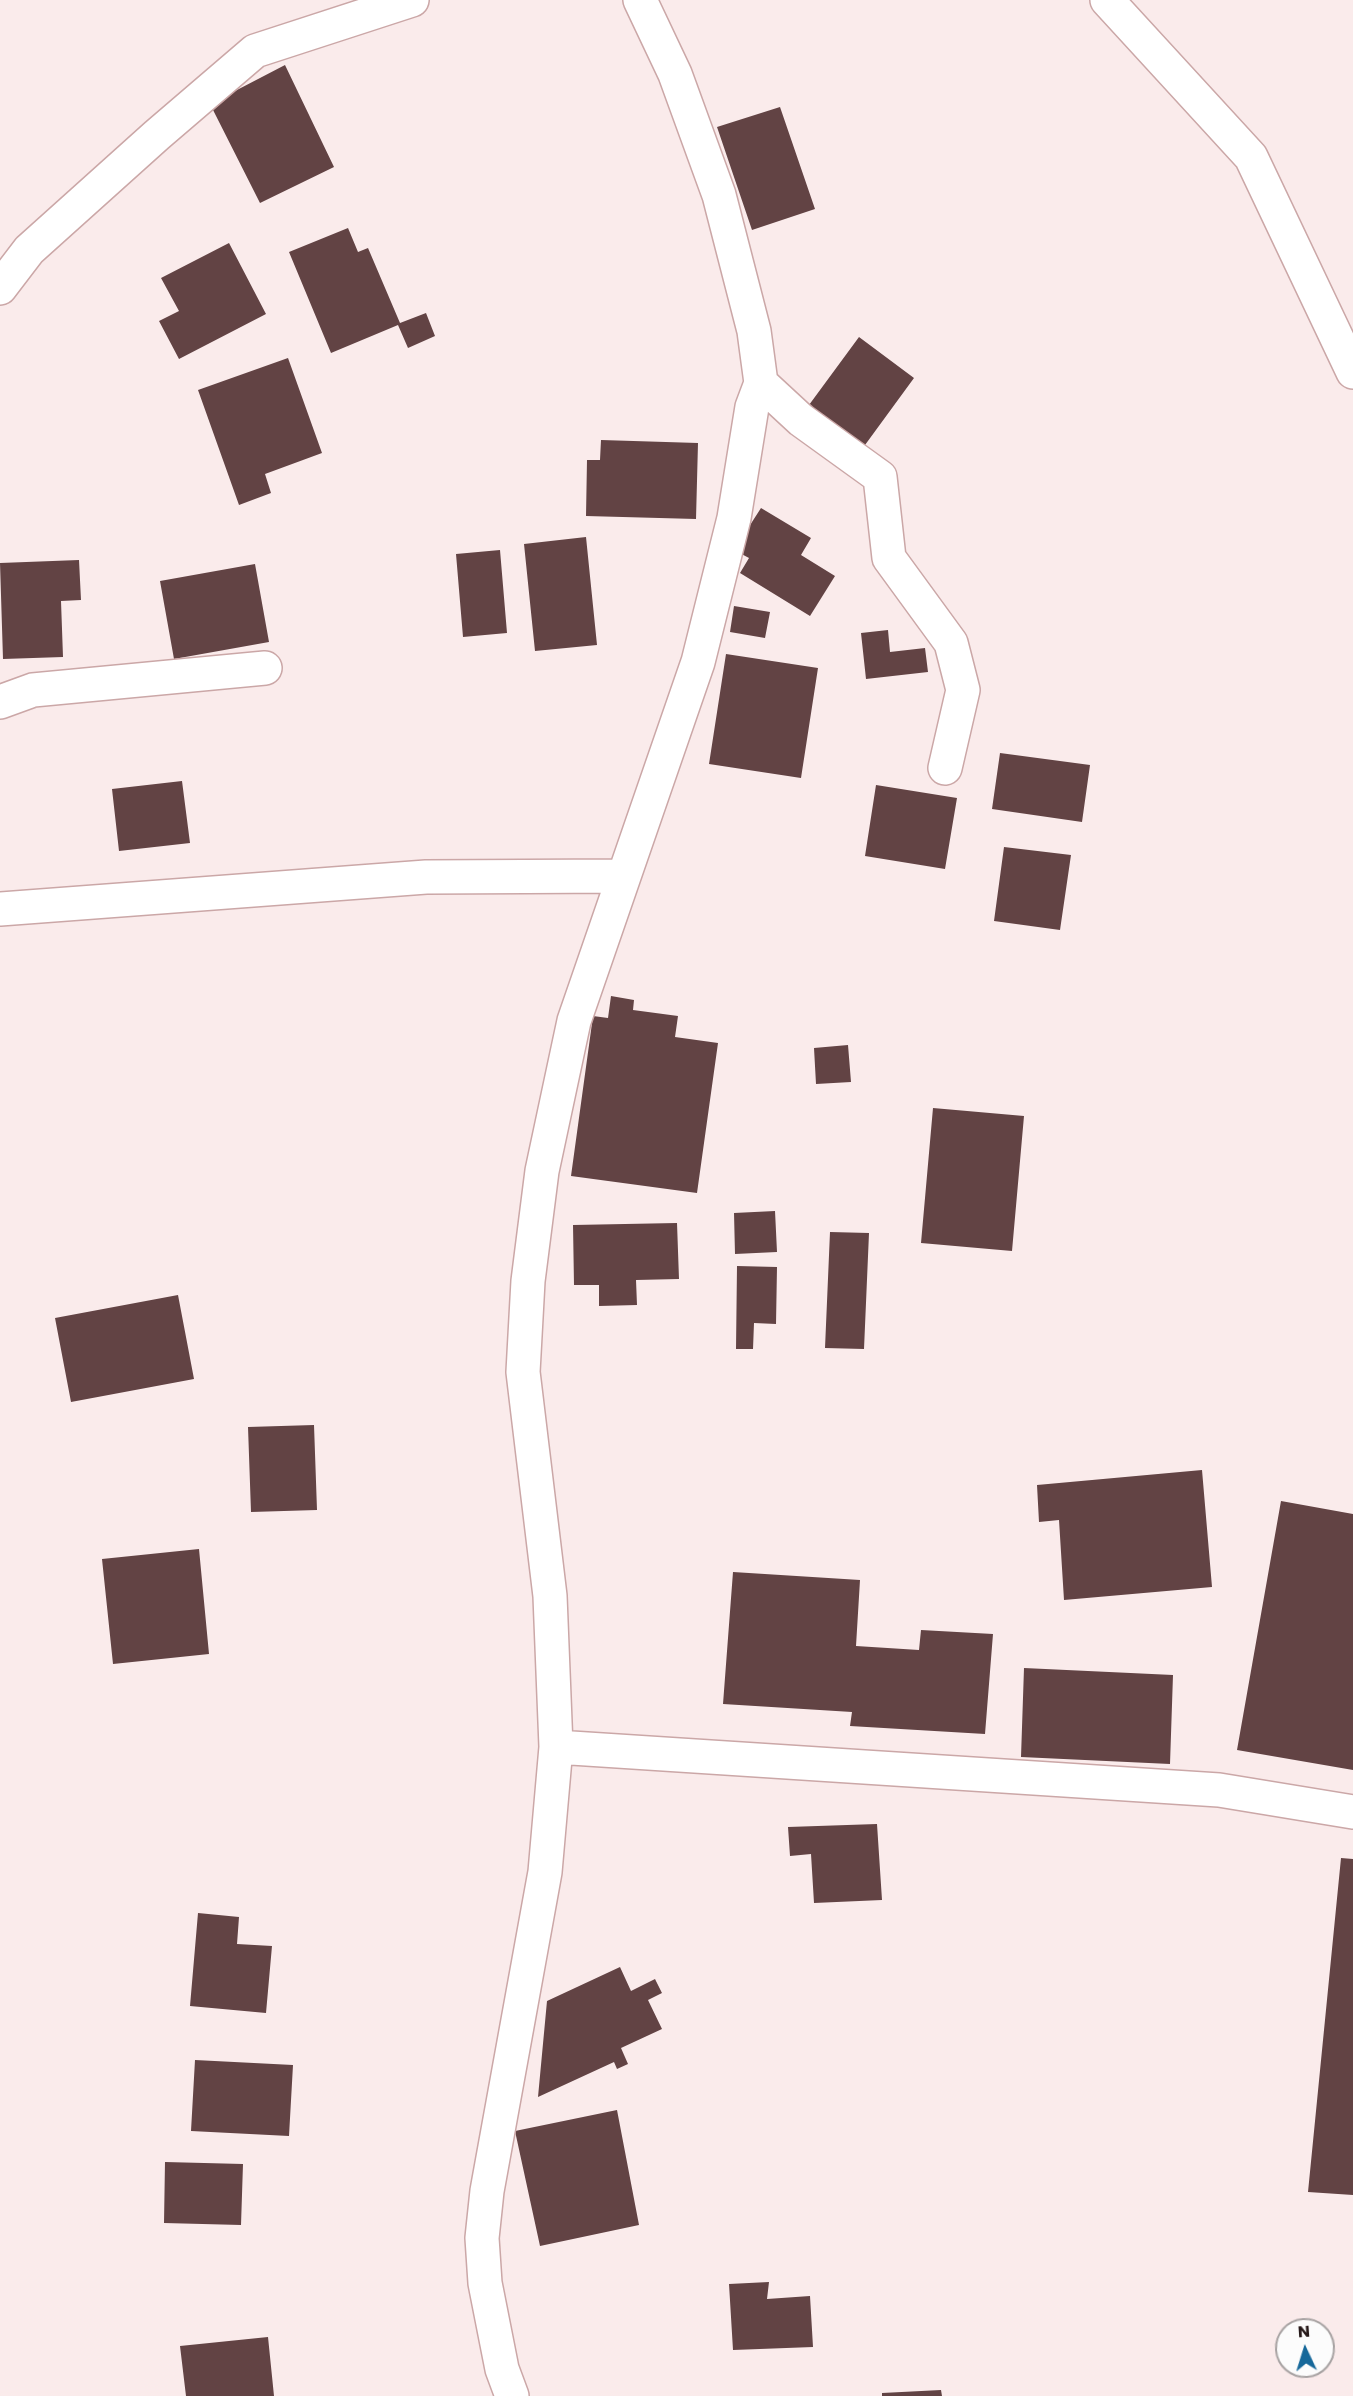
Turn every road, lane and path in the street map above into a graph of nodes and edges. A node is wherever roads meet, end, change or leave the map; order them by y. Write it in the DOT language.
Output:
graph roads {
  1 [pos="412,0"];
  2 [pos="640,0"];
  3 [pos="1107,0"];
  4 [pos="0,288"];
  5 [pos="1353,372"];
  6 [pos="761,383"];
  7 [pos="265,668"];
  8 [pos="0,702"];
  9 [pos="945,768"];
  10 [pos="622,876"];
  11 [pos="0,909"];
  12 [pos="556,1747"];
  13 [pos="1353,1812"];
  14 [pos="512,2396"];
  1 -- 4 [label="street"];
  2 -- 6 [label="street"];
  3 -- 5 [label="street"];
  6 -- 9 [label="street"];
  6 -- 10 [label="street"];
  7 -- 8 [label="street"];
  10 -- 11 [label="street"];
  10 -- 12 [label="street"];
  12 -- 13 [label="street"];
  12 -- 14 [label="street"];
}
